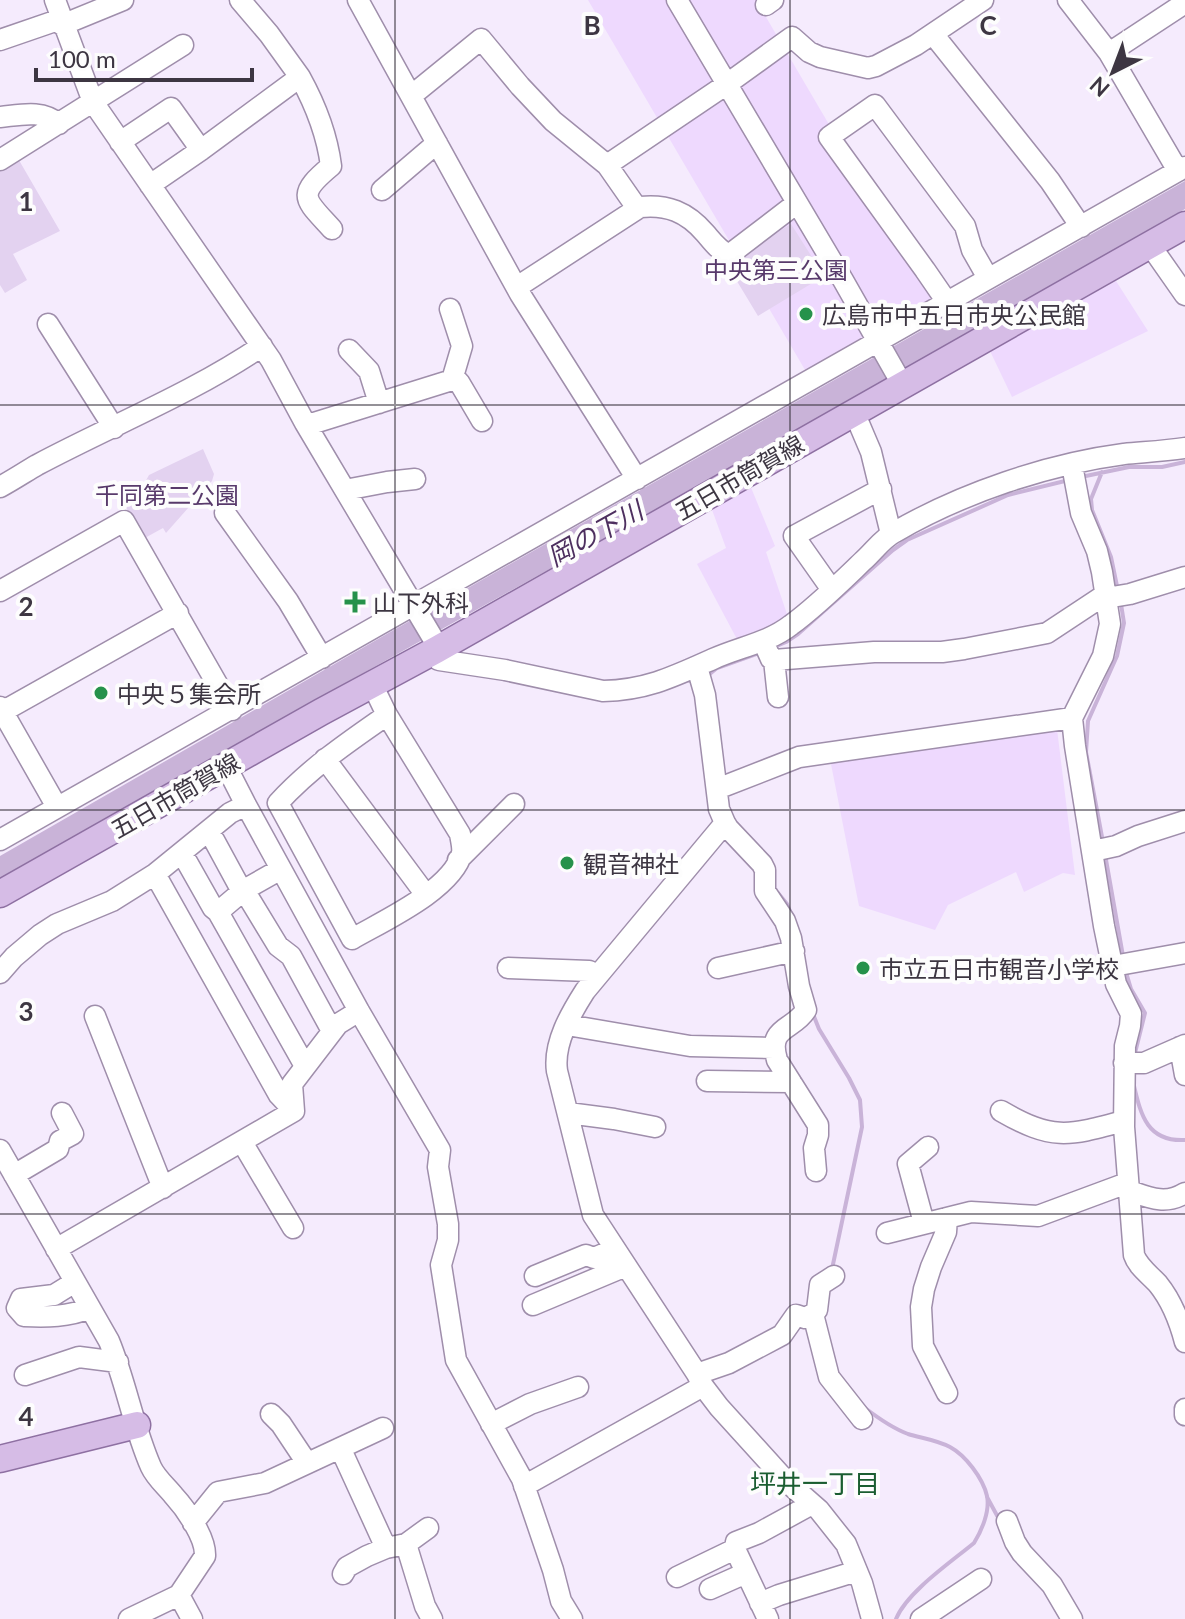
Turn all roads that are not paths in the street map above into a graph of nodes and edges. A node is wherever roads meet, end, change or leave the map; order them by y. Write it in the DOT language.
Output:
graph roads {
  1 [pos="123,0"];
  2 [pos="240,0"];
  3 [pos="358,0"];
  4 [pos="677,0"];
  5 [pos="983,0"];
  6 [pos="1068,0"];
  7 [pos="1185,3"];
  8 [pos="59,15"];
  9 [pos="933,34"];
  10 [pos="0,40"];
  11 [pos="183,45"];
  12 [pos="1109,53"];
  13 [pos="300,77"];
  14 [pos="727,84"];
  15 [pos="411,96"];
  16 [pos="93,102"];
  17 [pos="0,117"];
  18 [pos="59,124"];
  19 [pos="120,142"];
  20 [pos="437,143"];
  21 [pos="201,150"];
  22 [pos="0,160"];
  23 [pos="607,165"];
  24 [pos="1181,169"];
  25 [pos="150,185"];
  26 [pos="382,190"];
  27 [pos="797,203"];
  28 [pos="637,208"];
  29 [pos="1185,225"];
  30 [pos="1081,227"];
  31 [pos="332,229"];
  32 [pos="1150,245"];
  33 [pos="988,278"];
  34 [pos="517,287"];
  35 [pos="1185,295"];
  36 [pos="947,302"];
  37 [pos="450,309"];
  38 [pos="48,324"];
  39 [pos="880,345"];
  40 [pos="262,346"];
  41 [pos="349,350"];
  42 [pos="452,380"];
  43 [pos="900,381"];
  44 [pos="379,403"];
  45 [pos="854,412"];
  46 [pos="482,421"];
  47 [pos="305,423"];
  48 [pos="114,428"];
  49 [pos="1185,448"];
  50 [pos="1073,474"];
  51 [pos="415,479"];
  52 [pos="637,479"];
  53 [pos="0,486"];
  54 [pos="881,489"];
  55 [pos="345,490"];
  56 [pos="225,513"];
  57 [pos="891,534"];
  58 [pos="1185,577"];
  59 [pos="832,590"];
  60 [pos="0,591"];
  61 [pos="1113,596"];
  62 [pos="416,608"];
  63 [pos="178,613"];
  64 [pos="435,645"];
  65 [pos="768,650"];
  66 [pos="322,658"];
  67 [pos="700,675"];
  68 [pos="372,684"];
  69 [pos="778,697"];
  70 [pos="1,710"];
  71 [pos="232,710"];
  72 [pos="387,715"];
  73 [pos="1072,718"];
  74 [pos="325,759"];
  75 [pos="226,766"];
  76 [pos="717,789"];
  77 [pos="514,804"];
  78 [pos="246,805"];
  79 [pos="57,807"];
  80 [pos="1185,821"];
  81 [pos="720,828"];
  82 [pos="0,840"];
  83 [pos="214,840"];
  84 [pos="1100,849"];
  85 [pos="458,860"];
  86 [pos="187,862"];
  87 [pos="281,869"];
  88 [pos="155,874"];
  89 [pos="244,890"];
  90 [pos="0,894"];
  91 [pos="426,895"];
  92 [pos="218,912"];
  93 [pos="794,951"];
  94 [pos="1185,953"];
  95 [pos="1120,965"];
  96 [pos="508,968"];
  97 [pos="718,968"];
  98 [pos="0,973"];
  99 [pos="598,975"];
  100 [pos="359,1011"];
  101 [pos="95,1016"];
  102 [pos="567,1025"];
  103 [pos="332,1031"];
  104 [pos="1183,1046"];
  105 [pos="774,1048"];
  106 [pos="1130,1063"];
  107 [pos="305,1066"];
  108 [pos="1185,1075"];
  109 [pos="707,1081"];
  110 [pos="791,1082"];
  111 [pos="294,1111"];
  112 [pos="1001,1111"];
  113 [pos="62,1113"];
  114 [pos="568,1113"];
  115 [pos="1124,1121"];
  116 [pos="655,1127"];
  117 [pos="242,1142"];
  118 [pos="928,1147"];
  119 [pos="0,1150"];
  120 [pos="816,1171"];
  121 [pos="14,1175"];
  122 [pos="1129,1187"];
  123 [pos="163,1188"];
  124 [pos="1185,1193"];
  125 [pos="947,1218"];
  126 [pos="924,1223"];
  127 [pos="293,1228"];
  128 [pos="887,1233"];
  129 [pos="56,1249"];
  130 [pos="621,1257"];
  131 [pos="598,1267"];
  132 [pos="535,1276"];
  133 [pos="830,1277"];
  134 [pos="75,1282"];
  135 [pos="533,1305"];
  136 [pos="90,1308"];
  137 [pos="813,1314"];
  138 [pos="1185,1342"];
  139 [pos="118,1362"];
  140 [pos="25,1375"];
  141 [pos="700,1380"];
  142 [pos="578,1387"];
  143 [pos="947,1393"];
  144 [pos="271,1414"];
  145 [pos="862,1419"];
  146 [pos="491,1424"];
  147 [pos="137,1425"];
  148 [pos="383,1428"];
  149 [pos="338,1449"];
  150 [pos="0,1459"];
  151 [pos="307,1463"];
  152 [pos="524,1486"];
  153 [pos="812,1504"];
  154 [pos="1007,1521"];
  155 [pos="193,1523"];
  156 [pos="428,1528"];
  157 [pos="396,1546"];
  158 [pos="735,1549"];
  159 [pos="857,1571"];
  160 [pos="746,1573"];
  161 [pos="343,1574"];
  162 [pos="677,1577"];
  163 [pos="981,1579"];
  164 [pos="710,1589"];
  165 [pos="179,1595"];
  166 [pos="764,1611"];
  167 [pos="129,1619"];
  168 [pos="192,1619"];
  169 [pos="432,1619"];
  170 [pos="572,1619"];
  171 [pos="872,1619"];
  172 [pos="921,1619"];
  173 [pos="1072,1619"];
  1 -- 8 [label="street"];
  2 -- 13 [label="street"];
  3 -- 15 [label="street"];
  4 -- 14 [label="street"];
  5 -- 9 [label="street"];
  6 -- 12 [label="street"];
  7 -- 12 [label="street"];
  8 -- 10 [label="street"];
  8 -- 16 [label="street"];
  9 -- 14 [label="street"];
  9 -- 30 [label="street"];
  11 -- 16 [label="street"];
  12 -- 24 [label="street"];
  13 -- 21 [label="street"];
  13 -- 31 [label="street"];
  14 -- 23 [label="street"];
  14 -- 27 [label="street"];
  15 -- 20 [label="street"];
  15 -- 23 [label="street"];
  16 -- 18 [label="street"];
  16 -- 19 [label="street"];
  17 -- 18 [label="street"];
  18 -- 22 [label="street"];
  19 -- 21 [label="street"];
  19 -- 25 [label="street"];
  20 -- 26 [label="street"];
  20 -- 34 [label="street"];
  21 -- 25 [label="street"];
  23 -- 28 [label="street"];
  24 -- 30 [label="street"];
  25 -- 40 [label="street"];
  27 -- 28 [label="street"];
  27 -- 39 [label="street"];
  28 -- 34 [label="street"];
  29 -- 32 [label="main road, 五日市筒賀線"];
  30 -- 33 [label="street"];
  32 -- 35 [label="street"];
  32 -- 43 [label="main road, 五日市筒賀線"];
  33 -- 36 [label="street"];
  33 -- 36 [label="street"];
  34 -- 52 [label="street"];
  36 -- 39 [label="street"];
  37 -- 42 [label="street"];
  38 -- 48 [label="street"];
  39 -- 43 [label="street"];
  39 -- 52 [label="street"];
  40 -- 47 [label="street"];
  40 -- 48 [label="street"];
  41 -- 44 [label="street"];
  42 -- 44 [label="street"];
  42 -- 46 [label="street"];
  43 -- 45 [label="main road, 五日市筒賀線"];
  44 -- 47 [label="street"];
  45 -- 54 [label="street"];
  45 -- 64 [label="main road, 五日市筒賀線"];
  47 -- 55 [label="street"];
  48 -- 53 [label="street"];
  49 -- 50 [label="street"];
  50 -- 57 [label="street"];
  50 -- 61 [label="street"];
  51 -- 55 [label="street"];
  52 -- 62 [label="street"];
  54 -- 57 [label="street"];
  54 -- 59 [label="street"];
  55 -- 62 [label="street"];
  56 -- 66 [label="street"];
  57 -- 59 [label="street"];
  58 -- 61 [label="street"];
  59 -- 65 [label="street"];
  60 -- 63 [label="street"];
  61 -- 65 [label="street"];
  61 -- 73 [label="street"];
  62 -- 64 [label="street"];
  62 -- 66 [label="street"];
  63 -- 70 [label="street"];
  63 -- 71 [label="street"];
  64 -- 67 [label="street"];
  64 -- 68 [label="main road, 五日市筒賀線"];
  65 -- 67 [label="street"];
  65 -- 69 [label="street"];
  66 -- 71 [label="street"];
  67 -- 76 [label="street"];
  68 -- 72 [label="street"];
  68 -- 75 [label="main road, 五日市筒賀線"];
  70 -- 79 [label="street"];
  71 -- 79 [label="street"];
  72 -- 74 [label="street"];
  72 -- 85 [label="street"];
  73 -- 76 [label="street"];
  73 -- 84 [label="street"];
  74 -- 91 [label="street"];
  74 -- 91 [label="street"];
  75 -- 78 [label="street"];
  75 -- 90 [label="main road, 五日市筒賀線"];
  76 -- 81 [label="street"];
  77 -- 85 [label="street"];
  78 -- 87 [label="street"];
  78 -- 88 [label="street"];
  79 -- 82 [label="street"];
  80 -- 84 [label="street"];
  81 -- 93 [label="street"];
  81 -- 99 [label="street"];
  83 -- 89 [label="street"];
  84 -- 95 [label="street"];
  85 -- 91 [label="street"];
  86 -- 92 [label="street"];
  87 -- 89 [label="street"];
  87 -- 100 [label="street"];
  88 -- 98 [label="street"];
  88 -- 111 [label="street"];
  89 -- 92 [label="street"];
  89 -- 103 [label="street"];
  92 -- 107 [label="street"];
  93 -- 97 [label="street"];
  93 -- 105 [label="street"];
  94 -- 95 [label="street"];
  95 -- 106 [label="street"];
  96 -- 99 [label="street"];
  99 -- 102 [label="street"];
  100 -- 103 [label="street"];
  100 -- 146 [label="street"];
  101 -- 123 [label="street"];
  102 -- 105 [label="street"];
  102 -- 114 [label="street"];
  103 -- 107 [label="street"];
  104 -- 106 [label="street"];
  104 -- 108 [label="street"];
  105 -- 110 [label="street"];
  106 -- 115 [label="street"];
  107 -- 111 [label="street"];
  109 -- 110 [label="street"];
  110 -- 120 [label="street"];
  111 -- 117 [label="street"];
  112 -- 115 [label="street"];
  113 -- 121 [label="street"];
  114 -- 116 [label="street"];
  114 -- 130 [label="street"];
  115 -- 122 [label="street"];
  117 -- 123 [label="street"];
  117 -- 127 [label="street"];
  118 -- 126 [label="street"];
  119 -- 121 [label="street"];
  121 -- 129 [label="street"];
  122 -- 124 [label="street"];
  122 -- 125 [label="street"];
  122 -- 138 [label="street"];
  123 -- 129 [label="street"];
  125 -- 126 [label="street"];
  125 -- 143 [label="street"];
  126 -- 128 [label="street"];
  129 -- 134 [label="street"];
  130 -- 131 [label="street"];
  130 -- 141 [label="street"];
  131 -- 132 [label="street"];
  131 -- 135 [label="street"];
  133 -- 137 [label="street"];
  134 -- 136 [label="street"];
  134 -- 136 [label="street"];
  136 -- 139 [label="street"];
  137 -- 141 [label="street"];
  137 -- 145 [label="street"];
  139 -- 140 [label="street"];
  139 -- 147 [label="street"];
  141 -- 152 [label="street"];
  141 -- 153 [label="street"];
  142 -- 146 [label="street"];
  144 -- 151 [label="street"];
  146 -- 152 [label="street"];
  147 -- 150 [label="main road"];
  147 -- 155 [label="street"];
  148 -- 149 [label="street"];
  149 -- 151 [label="street"];
  149 -- 157 [label="street"];
  151 -- 155 [label="street"];
  152 -- 170 [label="street"];
  153 -- 158 [label="street"];
  153 -- 159 [label="street"];
  154 -- 173 [label="street"];
  155 -- 165 [label="street"];
  156 -- 157 [label="street"];
  157 -- 161 [label="street"];
  157 -- 169 [label="street"];
  158 -- 160 [label="street"];
  158 -- 162 [label="street"];
  159 -- 166 [label="street"];
  159 -- 171 [label="street"];
  160 -- 164 [label="street"];
  160 -- 166 [label="street"];
  163 -- 172 [label="street"];
  165 -- 167 [label="street"];
  165 -- 168 [label="street"];
}
